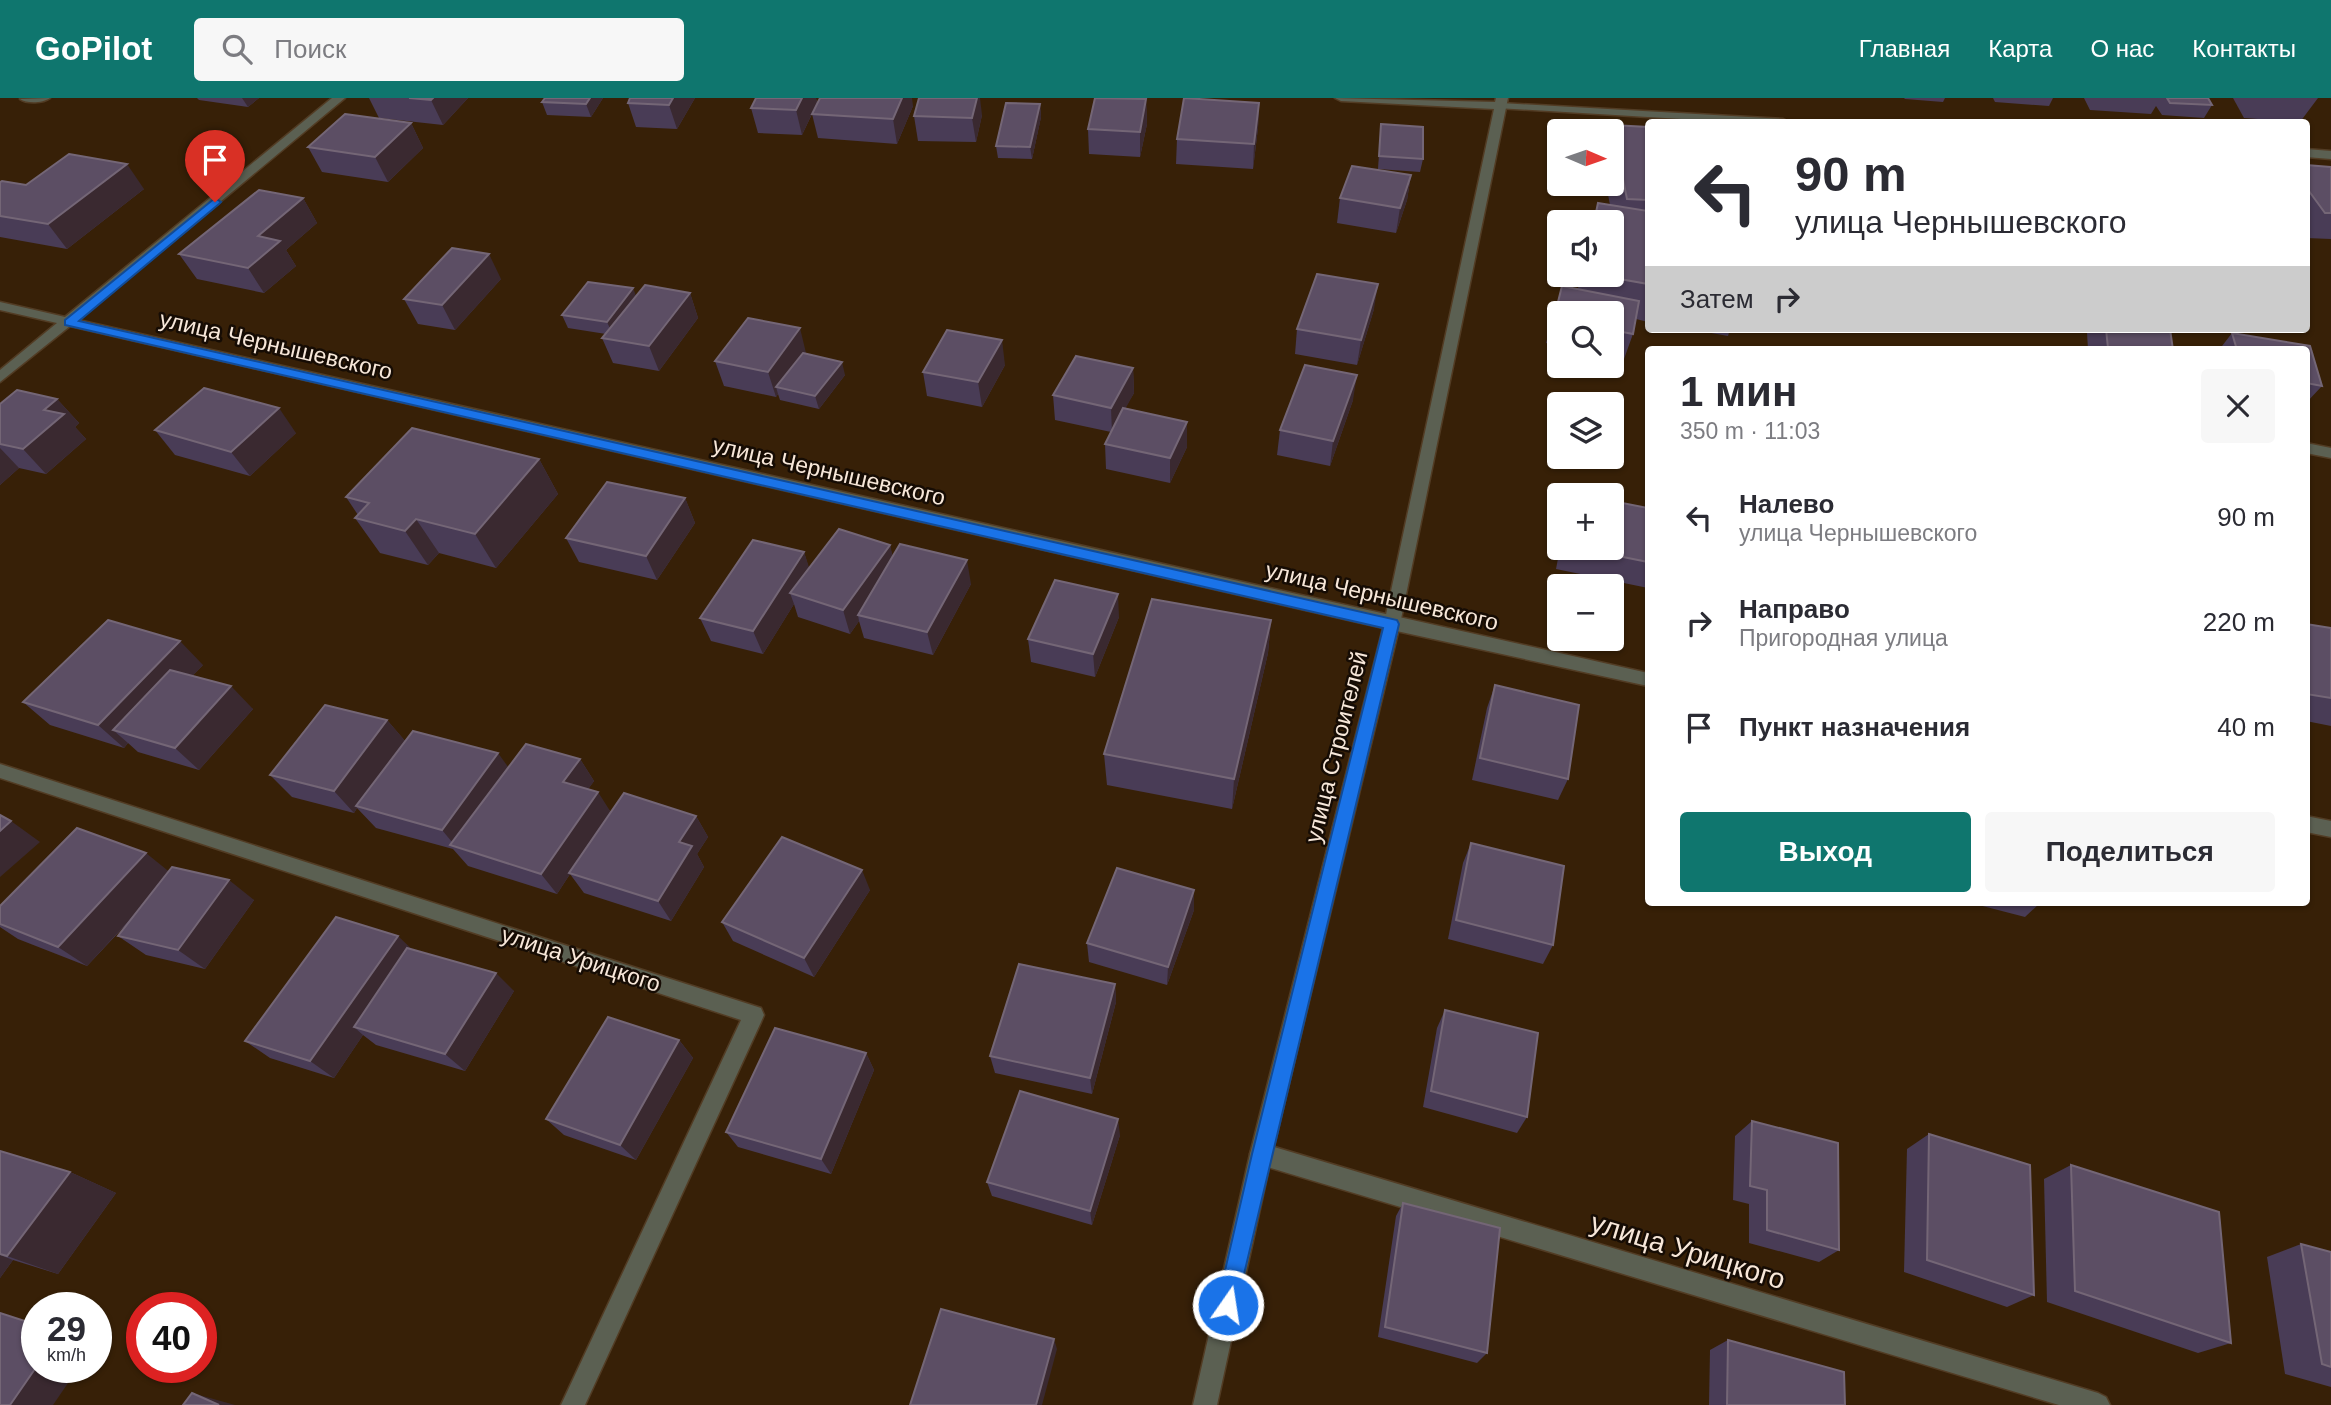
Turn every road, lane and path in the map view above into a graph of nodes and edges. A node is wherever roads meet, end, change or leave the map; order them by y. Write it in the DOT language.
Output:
graph roads {
  1 [pos="44,98"];
  2 [pos="340,98"];
  3 [pos="1341,98"];
  4 [pos="26,99"];
  5 [pos="1502,102"];
  6 [pos="1741,119"];
  7 [pos="2310,153"];
  8 [pos="2331,155"];
  9 [pos="0,306"];
  10 [pos="70,323"];
  11 [pos="0,377"];
  12 [pos="2310,449"];
  13 [pos="2331,453"];
  14 [pos="1392,624"];
  15 [pos="1645,679"];
  16 [pos="0,771"];
  17 [pos="2310,825"];
  18 [pos="2331,829"];
  19 [pos="1261,1154"];
  20 [pos="573,1405"];
  21 [pos="1205,1405"];
  22 [pos="2098,1405"];
  1 -- 4 [label="street"];
  2 -- 10 [label="street"];
  3 -- 5 [label="street"];
  5 -- 6 [label="street"];
  5 -- 14 [label="street, улица Строителей"];
  7 -- 8 [label="street"];
  9 -- 10 [label="street, улица Чернышевского"];
  10 -- 11 [label="street"];
  10 -- 14 [label="street, улица Чернышевского"];
  12 -- 13 [label="street"];
  14 -- 15 [label="street, улица Чернышевского"];
  14 -- 19 [label="street, улица Строителей"];
  16 -- 20 [label="street, улица Урицкого"];
  17 -- 18 [label="street"];
  19 -- 21 [label="street, улица Строителей"];
  19 -- 22 [label="street, улица Урицкого"];
}
